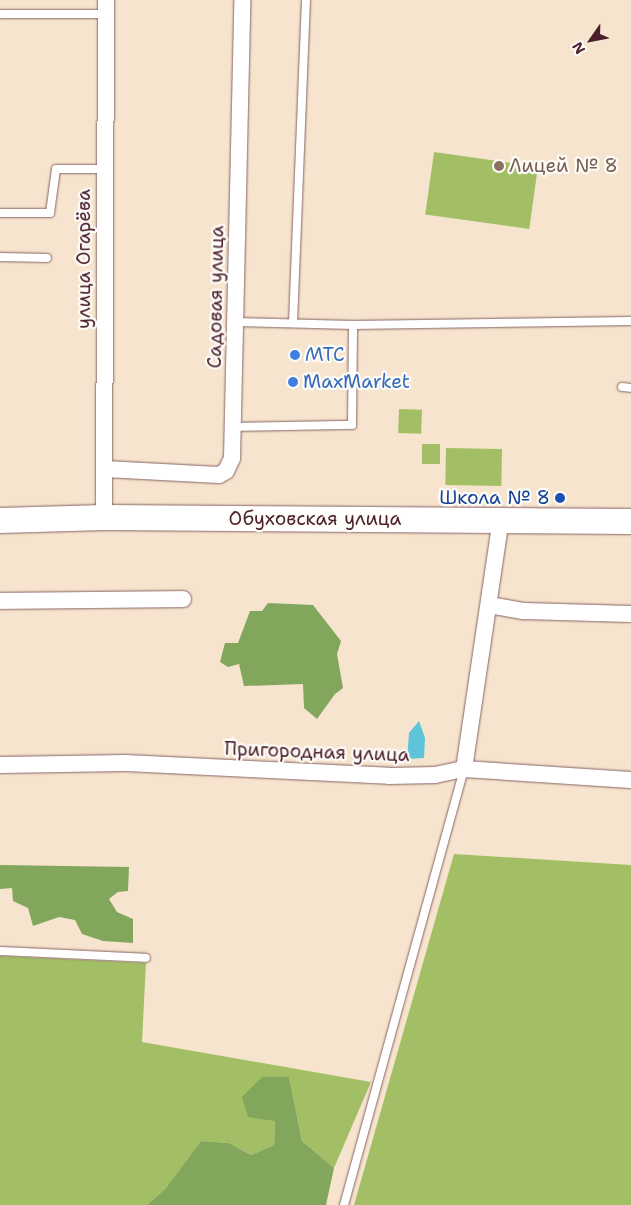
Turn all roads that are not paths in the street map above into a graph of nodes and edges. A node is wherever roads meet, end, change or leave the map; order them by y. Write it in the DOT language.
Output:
graph roads {
  1 [pos="242,0"];
  2 [pos="306,0"];
  3 [pos="106,7"];
  4 [pos="1,14"];
  5 [pos="103,169"];
  6 [pos="0,213"];
  7 [pos="0,257"];
  8 [pos="47,258"];
  9 [pos="631,321"];
  10 [pos="236,322"];
  11 [pos="292,323"];
  12 [pos="353,325"];
  13 [pos="622,388"];
  14 [pos="631,388"];
  15 [pos="234,427"];
  16 [pos="106,469"];
  17 [pos="104,517"];
  18 [pos="501,519"];
  19 [pos="0,520"];
  20 [pos="631,521"];
  21 [pos="183,599"];
  22 [pos="0,601"];
  23 [pos="489,604"];
  24 [pos="631,614"];
  25 [pos="0,765"];
  26 [pos="464,769"];
  27 [pos="631,780"];
  28 [pos="0,951"];
  29 [pos="146,958"];
  30 [pos="344,1205"];
  1 -- 10 [label="street, Садовая улица"];
  2 -- 11 [label="lane"];
  3 -- 4 [label="lane"];
  3 -- 5 [label="street, улица Огарёва"];
  5 -- 6 [label="lane"];
  5 -- 16 [label="street, улица Огарёва"];
  7 -- 8 [label="lane"];
  9 -- 12 [label="lane"];
  10 -- 11 [label="lane"];
  10 -- 15 [label="street, Садовая улица"];
  11 -- 12 [label="lane"];
  12 -- 15 [label="lane"];
  13 -- 14 [label="lane"];
  15 -- 16 [label="street, Садовая улица"];
  16 -- 17 [label="street, улица Огарёва"];
  17 -- 18 [label="main road, Обуховская улица"];
  17 -- 19 [label="main road, Обуховская улица"];
  18 -- 20 [label="main road, Обуховская улица"];
  18 -- 23 [label="street"];
  21 -- 22 [label="street"];
  23 -- 24 [label="street"];
  23 -- 26 [label="street"];
  25 -- 26 [label="street, Пригородная улица"];
  26 -- 27 [label="street, Пригородная улица"];
  26 -- 30 [label="lane"];
  28 -- 29 [label="lane"];
}
